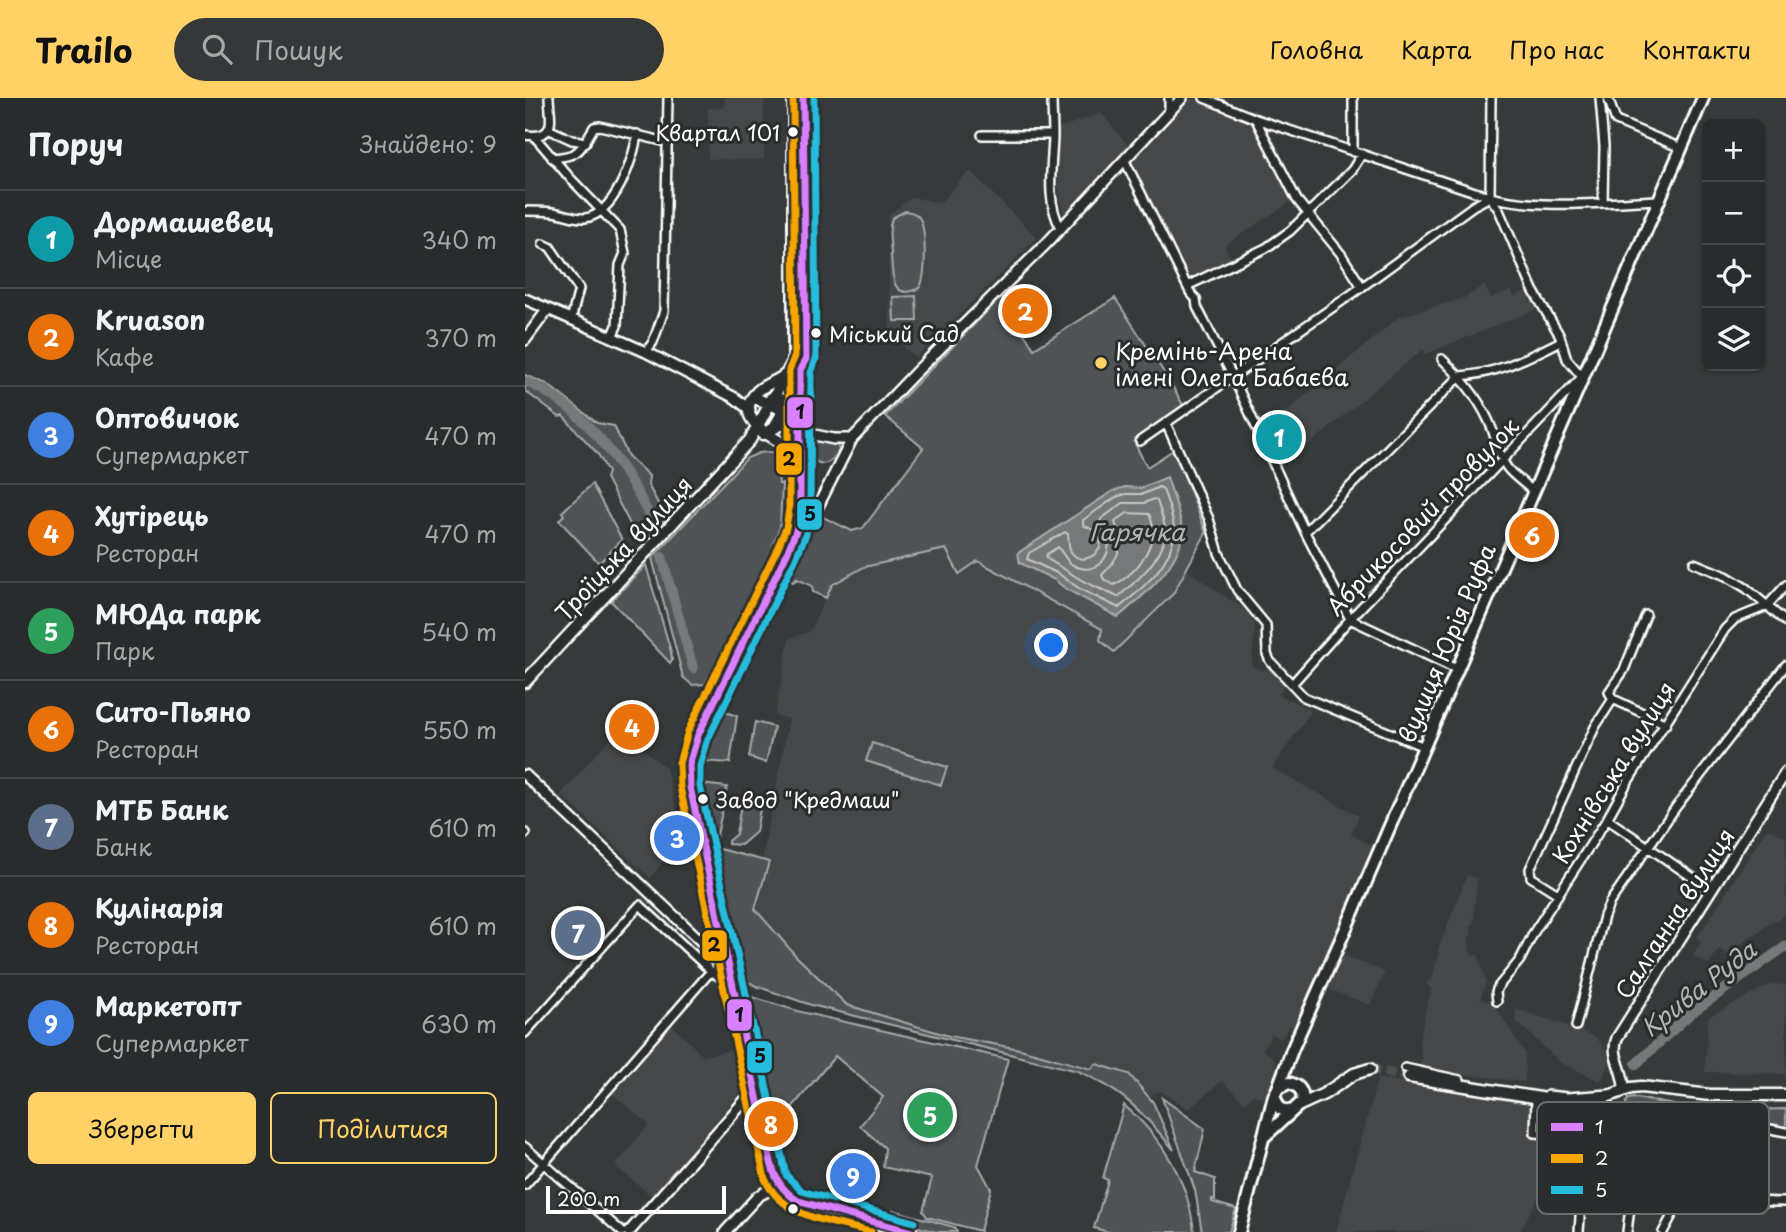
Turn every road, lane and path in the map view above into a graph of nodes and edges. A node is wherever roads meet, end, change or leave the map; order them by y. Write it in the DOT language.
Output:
graph roads {
  1 [pos="549,98"];
  2 [pos="668,98"];
  3 [pos="794,98"];
  4 [pos="803,98"];
  5 [pos="1052,98"];
  6 [pos="1169,98"];
  7 [pos="1182,98"];
  8 [pos="1204,98"];
  9 [pos="1353,98"];
  10 [pos="1491,98"];
  11 [pos="1600,98"];
  12 [pos="1608,98"];
  13 [pos="1703,98"];
  14 [pos="1169,114"];
  15 [pos="1256,119"];
  16 [pos="548,129"];
  17 [pos="637,134"];
  18 [pos="525,135"];
  19 [pos="982,135"];
  20 [pos="1053,135"];
  21 [pos="534,136"];
  22 [pos="586,142"];
  23 [pos="666,142"];
  24 [pos="1681,148"];
  25 [pos="1353,152"];
  26 [pos="1362,155"];
  27 [pos="552,158"];
  28 [pos="1125,161"];
  29 [pos="1490,197"];
  30 [pos="1659,200"];
  31 [pos="1602,202"];
  32 [pos="601,209"];
  33 [pos="525,211"];
  34 [pos="1309,214"];
  35 [pos="1061,229"];
  36 [pos="544,244"];
  37 [pos="1187,286"];
  38 [pos="1362,287"];
  39 [pos="525,299"];
  40 [pos="548,309"];
  41 [pos="571,320"];
  42 [pos="612,337"];
  43 [pos="525,340"];
  44 [pos="1561,341"];
  45 [pos="646,352"];
  46 [pos="1442,359"];
  47 [pos="794,367"];
  48 [pos="1460,376"];
  49 [pos="1233,377"];
  50 [pos="1581,377"];
  51 [pos="736,397"];
  52 [pos="753,397"];
  53 [pos="800,402"];
  54 [pos="773,404"];
  55 [pos="750,410"];
  56 [pos="800,415"];
  57 [pos="1166,423"];
  58 [pos="765,430"];
  59 [pos="800,432"];
  60 [pos="852,439"];
  61 [pos="1140,441"];
  62 [pos="800,453"];
  63 [pos="1502,460"];
  64 [pos="1533,491"];
  65 [pos="798,520"];
  66 [pos="1305,532"];
  67 [pos="1694,563"];
  68 [pos="1786,585"];
  69 [pos="1767,606"];
  70 [pos="1646,615"];
  71 [pos="1350,619"];
  72 [pos="1786,622"];
  73 [pos="1786,665"];
  74 [pos="1456,669"];
  75 [pos="525,682"];
  76 [pos="1293,683"];
  77 [pos="1613,699"];
  78 [pos="1666,724"];
  79 [pos="1424,747"];
  80 [pos="1786,772"];
  81 [pos="525,775"];
  82 [pos="1607,819"];
  83 [pos="1649,846"];
  84 [pos="1711,890"];
  85 [pos="1558,894"];
  86 [pos="727,957"];
  87 [pos="711,971"];
  88 [pos="733,987"];
  89 [pos="1497,1000"];
  90 [pos="1576,1026"];
  91 [pos="525,1034"];
  92 [pos="1297,1037"];
  93 [pos="1370,1069"];
  94 [pos="1407,1072"];
  95 [pos="1625,1079"];
  96 [pos="1297,1087"];
  97 [pos="1333,1087"];
  98 [pos="1641,1087"];
  99 [pos="755,1089"];
  100 [pos="1276,1092"];
  101 [pos="1621,1092"];
  102 [pos="1786,1095"];
  103 [pos="1536,1098"];
  104 [pos="1598,1100"];
  105 [pos="1300,1105"];
  106 [pos="1289,1111"];
  107 [pos="1537,1133"];
  108 [pos="1263,1138"];
  109 [pos="525,1147"];
  110 [pos="544,1163"];
  111 [pos="525,1185"];
  112 [pos="779,1185"];
  113 [pos="1580,1214"];
  114 [pos="1629,1214"];
  115 [pos="1673,1214"];
  116 [pos="622,1232"];
  117 [pos="629,1232"];
  118 [pos="725,1232"];
  119 [pos="911,1232"];
  120 [pos="1239,1232"];
  121 [pos="1579,1232"];
  122 [pos="1627,1232"];
  123 [pos="1663,1232"];
  1 -- 16 [label="street"];
  2 -- 23 [label="street"];
  3 -- 47 [label="main road"];
  4 -- 47 [label="main road"];
  5 -- 20 [label="street"];
  6 -- 14 [label="street"];
  7 -- 14 [label="street"];
  8 -- 15 [label="street"];
  9 -- 25 [label="street"];
  10 -- 29 [label="street"];
  11 -- 31 [label="street"];
  12 -- 24 [label="street"];
  13 -- 24 [label="main road, вулиця Юрія Руфа"];
  14 -- 28 [label="street"];
  15 -- 25 [label="street"];
  15 -- 34 [label="street"];
  16 -- 21 [label="street"];
  16 -- 22 [label="street"];
  17 -- 22 [label="street"];
  17 -- 23 [label="street"];
  17 -- 32 [label="street"];
  18 -- 21 [label="street"];
  19 -- 20 [label="street"];
  20 -- 35 [label="street"];
  21 -- 27 [label="street"];
  22 -- 27 [label="street"];
  23 -- 45 [label="street"];
  24 -- 30 [label="main road, вулиця Юрія Руфа"];
  25 -- 26 [label="street"];
  26 -- 29 [label="street"];
  26 -- 34 [label="street"];
  27 -- 32 [label="street"];
  28 -- 35 [label="street"];
  28 -- 37 [label="street"];
  29 -- 31 [label="street"];
  29 -- 38 [label="street"];
  29 -- 44 [label="street"];
  30 -- 31 [label="street"];
  30 -- 50 [label="main road, вулиця Юрія Руфа"];
  32 -- 33 [label="street"];
  32 -- 42 [label="street"];
  34 -- 37 [label="street"];
  34 -- 38 [label="street"];
  35 -- 60 [label="street"];
  36 -- 41 [label="street"];
  37 -- 49 [label="street"];
  38 -- 49 [label="street"];
  39 -- 40 [label="street"];
  40 -- 41 [label="street"];
  40 -- 43 [label="street"];
  41 -- 42 [label="street"];
  42 -- 45 [label="street"];
  44 -- 48 [label="street"];
  44 -- 50 [label="street"];
  45 -- 51 [label="street"];
  46 -- 48 [label="street"];
  47 -- 52 [label="main road"];
  47 -- 53 [label="main road"];
  47 -- 54 [label="main road"];
  48 -- 63 [label="street"];
  48 -- 66 [label="street"];
  49 -- 57 [label="street"];
  49 -- 66 [label="street"];
  50 -- 63 [label="street, Абрикосовий провулок"];
  50 -- 64 [label="main road, вулиця Юрія Руфа"];
  51 -- 52 [label="street"];
  51 -- 55 [label="street"];
  52 -- 54 [label="main road"];
  52 -- 55 [label="main road"];
  53 -- 54 [label="main road"];
  53 -- 56 [label="main road"];
  54 -- 58 [label="main road"];
  54 -- 58 [label="main road"];
  55 -- 58 [label="main road"];
  56 -- 58 [label="main road"];
  56 -- 59 [label="main road"];
  57 -- 61 [label="street"];
  57 -- 76 [label="street"];
  58 -- 62 [label="main road"];
  58 -- 75 [label="main road, Троїцька вулиця"];
  59 -- 60 [label="street"];
  59 -- 62 [label="main road"];
  60 -- 65 [label="street"];
  62 -- 65 [label="main road"];
  63 -- 64 [label="street"];
  63 -- 71 [label="street, Абрикосовий провулок"];
  64 -- 74 [label="main road, вулиця Юрія Руфа"];
  65 -- 86 [label="main road"];
  66 -- 71 [label="street"];
  67 -- 69 [label="street"];
  68 -- 69 [label="street, Кохнівська вулиця"];
  69 -- 72 [label="street"];
  69 -- 78 [label="street, Кохнівська вулиця"];
  70 -- 77 [label="street"];
  71 -- 74 [label="street"];
  71 -- 76 [label="street, Абрикосовий провулок"];
  73 -- 83 [label="street"];
  74 -- 79 [label="main road, вулиця Юрія Руфа"];
  76 -- 79 [label="street"];
  77 -- 78 [label="street"];
  77 -- 85 [label="street"];
  78 -- 82 [label="street, Кохнівська вулиця"];
  79 -- 92 [label="main road, вулиця Юрія Руфа"];
  80 -- 84 [label="street, Салганна вулиця"];
  81 -- 86 [label="street"];
  82 -- 83 [label="street"];
  82 -- 85 [label="street, Кохнівська вулиця"];
  83 -- 84 [label="street"];
  83 -- 90 [label="street"];
  84 -- 95 [label="street, Салганна вулиця"];
  85 -- 89 [label="street, Кохнівська вулиця"];
  86 -- 88 [label="main road"];
  87 -- 88 [label="street"];
  87 -- 91 [label="street"];
  87 -- 110 [label="street"];
  88 -- 99 [label="main road"];
  92 -- 96 [label="main road"];
  92 -- 100 [label="main road, вулиця Юрія Руфа"];
  93 -- 97 [label="main road"];
  94 -- 101 [label="street"];
  94 -- 103 [label="main road"];
  95 -- 98 [label="street"];
  95 -- 101 [label="street, Салганна вулиця"];
  96 -- 97 [label="main road"];
  96 -- 100 [label="main road"];
  96 -- 105 [label="main road"];
  97 -- 105 [label="main road"];
  98 -- 101 [label="main road"];
  98 -- 102 [label="main road"];
  99 -- 112 [label="main road"];
  99 -- 117 [label="street"];
  100 -- 106 [label="main road"];
  100 -- 108 [label="main road, вулиця Юрія Руфа"];
  101 -- 104 [label="main road"];
  103 -- 104 [label="main road"];
  103 -- 107 [label="street"];
  105 -- 106 [label="main road"];
  106 -- 108 [label="main road"];
  108 -- 120 [label="main road, вулиця Юрія Руфа"];
  109 -- 110 [label="street"];
  110 -- 111 [label="street"];
  110 -- 116 [label="street"];
  112 -- 118 [label="street"];
  112 -- 119 [label="main road"];
  113 -- 121 [label="street"];
  114 -- 122 [label="street"];
  115 -- 123 [label="street"];
}
